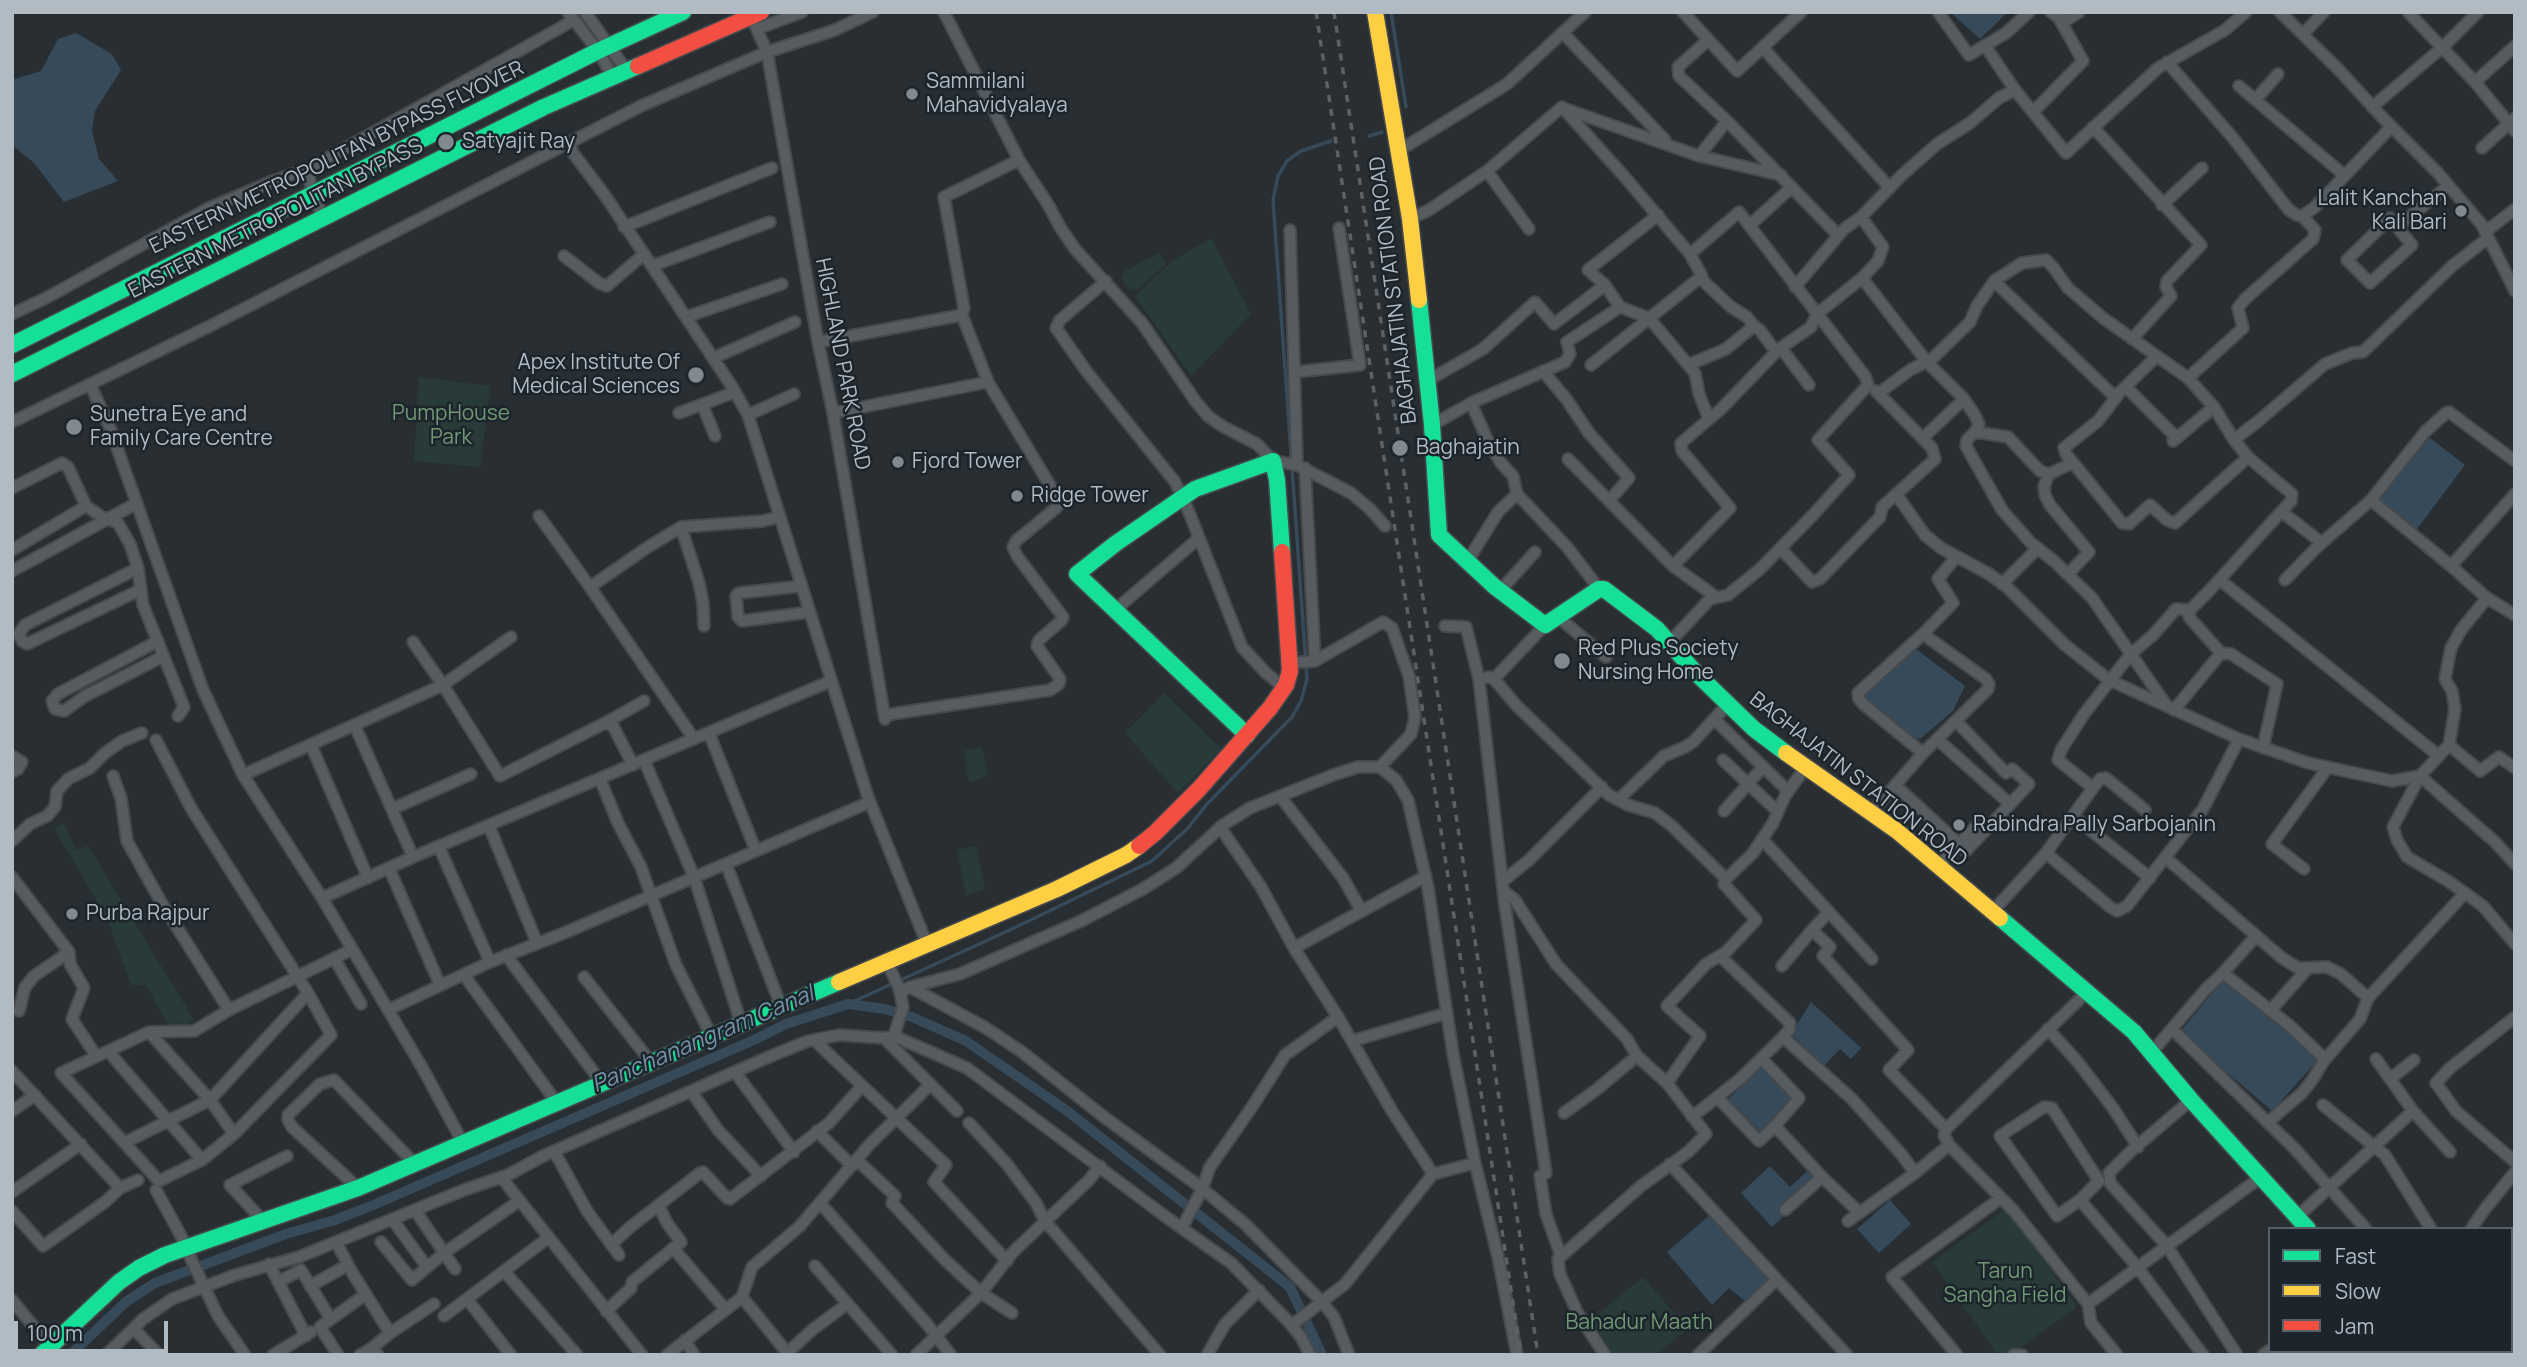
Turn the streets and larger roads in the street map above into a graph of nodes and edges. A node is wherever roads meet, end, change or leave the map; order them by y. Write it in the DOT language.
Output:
graph roads {
  1 [pos="585,12"];
  2 [pos="683,12"];
  3 [pos="802,12"];
  4 [pos="873,12"];
  5 [pos="944,12"];
  6 [pos="1375,12"];
  7 [pos="1585,12"];
  8 [pos="1682,12"];
  9 [pos="1801,12"];
  10 [pos="1938,12"];
  11 [pos="2029,12"];
  12 [pos="2079,12"];
  13 [pos="2246,12"];
  14 [pos="2280,12"];
  15 [pos="2324,12"];
  16 [pos="2408,12"];
  17 [pos="2477,12"];
  18 [pos="2055,15"];
  19 [pos="571,16"];
  20 [pos="754,18"];
  21 [pos="1563,33"];
  22 [pos="2303,34"];
  23 [pos="1708,40"];
  24 [pos="2515,46"];
  25 [pos="1986,47"];
  26 [pos="2443,47"];
  27 [pos="604,48"];
  28 [pos="1763,48"];
  29 [pos="767,52"];
  30 [pos="2167,62"];
  31 [pos="620,74"];
  32 [pos="2278,74"];
  33 [pos="2475,82"];
  34 [pos="2239,86"];
  35 [pos="2015,90"];
  36 [pos="2255,100"];
  37 [pos="1562,107"];
  38 [pos="2372,107"];
  39 [pos="2034,111"];
  40 [pos="1727,121"];
  41 [pos="2513,125"];
  42 [pos="2093,127"];
  43 [pos="2391,127"];
  44 [pos="570,144"];
  45 [pos="1669,144"];
  46 [pos="2482,148"];
  47 [pos="1400,150"];
  48 [pos="1699,156"];
  49 [pos="1019,160"];
  50 [pos="772,168"];
  51 [pos="2202,168"];
  52 [pos="308,169"];
  53 [pos="1488,171"];
  54 [pos="1781,175"];
  55 [pos="2344,175"];
  56 [pos="2448,186"];
  57 [pos="1792,187"];
  58 [pos="1890,188"];
  59 [pos="312,194"];
  60 [pos="2162,205"];
  61 [pos="2515,209"];
  62 [pos="1658,215"];
  63 [pos="2302,216"];
  64 [pos="1861,217"];
  65 [pos="324,218"];
  66 [pos="1410,219"];
  67 [pos="770,222"];
  68 [pos="1750,225"];
  69 [pos="624,227"];
  70 [pos="2397,227"];
  71 [pos="1339,228"];
  72 [pos="1529,229"];
  73 [pos="1290,230"];
  74 [pos="1838,235"];
  75 [pos="2486,235"];
  76 [pos="644,254"];
  77 [pos="1690,254"];
  78 [pos="565,256"];
  79 [pos="652,266"];
  80 [pos="1700,278"];
  81 [pos="1863,278"];
  82 [pos="1106,281"];
  83 [pos="1994,281"];
  84 [pos="782,284"];
  85 [pos="1605,285"];
  86 [pos="1795,288"];
  87 [pos="2515,291"];
  88 [pos="1620,307"];
  89 [pos="12,314"];
  90 [pos="1817,314"];
  91 [pos="962,315"];
  92 [pos="686,317"];
  93 [pos="1648,318"];
  94 [pos="795,322"];
  95 [pos="1554,324"];
  96 [pos="1754,326"];
  97 [pos="2132,339"];
  98 [pos="818,342"];
  99 [pos="1567,342"];
  100 [pos="12,345"];
  101 [pos="1779,350"];
  102 [pos="2157,356"];
  103 [pos="713,358"];
  104 [pos="1927,362"];
  105 [pos="1591,365"];
  106 [pos="1688,365"];
  107 [pos="1295,372"];
  108 [pos="1543,372"];
  109 [pos="12,374"];
  110 [pos="2188,379"];
  111 [pos="1426,381"];
  112 [pos="988,382"];
  113 [pos="90,384"];
  114 [pos="1809,385"];
  115 [pos="1868,385"];
  116 [pos="2126,387"];
  117 [pos="735,392"];
  118 [pos="1879,393"];
  119 [pos="794,394"];
  120 [pos="2116,398"];
  121 [pos="1964,400"];
  122 [pos="1472,403"];
  123 [pos="702,404"];
  124 [pos="2214,407"];
  125 [pos="679,413"];
  126 [pos="833,413"];
  127 [pos="748,415"];
  128 [pos="1709,419"];
  129 [pos="12,422"];
  130 [pos="1432,425"];
  131 [pos="1975,432"];
  132 [pos="715,436"];
  133 [pos="1923,438"];
  134 [pos="2234,440"];
  135 [pos="2248,457"];
  136 [pos="1569,459"];
  137 [pos="2515,461"];
  138 [pos="2072,463"];
  139 [pos="1290,464"];
  140 [pos="2049,474"];
  141 [pos="12,488"];
  142 [pos="1517,494"];
  143 [pos="1896,494"];
  144 [pos="2515,494"];
  145 [pos="1182,497"];
  146 [pos="2371,500"];
  147 [pos="1609,501"];
  148 [pos="137,503"];
  149 [pos="86,506"];
  150 [pos="2282,512"];
  151 [pos="539,516"];
  152 [pos="779,517"];
  153 [pos="109,519"];
  154 [pos="1385,526"];
  155 [pos="681,527"];
  156 [pos="1199,538"];
  157 [pos="2322,543"];
  158 [pos="2038,548"];
  159 [pos="1781,549"];
  160 [pos="12,550"];
  161 [pos="1535,552"];
  162 [pos="1956,557"];
  163 [pos="1467,562"];
  164 [pos="1672,566"];
  165 [pos="2451,566"];
  166 [pos="138,568"];
  167 [pos="12,570"];
  168 [pos="2068,574"];
  169 [pos="2220,580"];
  170 [pos="2286,580"];
  171 [pos="2002,583"];
  172 [pos="802,586"];
  173 [pos="590,587"];
  174 [pos="1600,589"];
  175 [pos="140,590"];
  176 [pos="1500,591"];
  177 [pos="1716,597"];
  178 [pos="2487,598"];
  179 [pos="1115,610"];
  180 [pos="2190,610"];
  181 [pos="810,612"];
  182 [pos="2515,615"];
  183 [pos="1551,621"];
  184 [pos="704,626"];
  185 [pos="1445,626"];
  186 [pos="1923,634"];
  187 [pos="512,637"];
  188 [pos="158,641"];
  189 [pos="413,642"];
  190 [pos="1670,643"];
  191 [pos="2221,653"];
  192 [pos="2130,655"];
  193 [pos="164,656"];
  194 [pos="1606,657"];
  195 [pos="1315,661"];
  196 [pos="1293,663"];
  197 [pos="1479,679"];
  198 [pos="1494,679"];
  199 [pos="2109,680"];
  200 [pos="831,681"];
  201 [pos="443,685"];
  202 [pos="1284,688"];
  203 [pos="644,701"];
  204 [pos="1728,704"];
  205 [pos="2171,709"];
  206 [pos="178,716"];
  207 [pos="1714,719"];
  208 [pos="1956,721"];
  209 [pos="605,723"];
  210 [pos="355,726"];
  211 [pos="142,733"];
  212 [pos="709,733"];
  213 [pos="1247,735"];
  214 [pos="694,739"];
  215 [pos="1937,739"];
  216 [pos="2239,739"];
  217 [pos="156,740"];
  218 [pos="311,745"];
  219 [pos="2449,745"];
  220 [pos="2263,748"];
  221 [pos="1923,753"];
  222 [pos="12,756"];
  223 [pos="2439,756"];
  224 [pos="1723,760"];
  225 [pos="638,763"];
  226 [pos="1383,764"];
  227 [pos="1763,767"];
  228 [pos="2328,767"];
  229 [pos="1805,768"];
  230 [pos="2515,768"];
  231 [pos="12,772"];
  232 [pos="471,774"];
  233 [pos="243,775"];
  234 [pos="113,776"];
  235 [pos="2420,776"];
  236 [pos="600,779"];
  237 [pos="1749,784"];
  238 [pos="1895,785"];
  239 [pos="1602,787"];
  240 [pos="2093,788"];
  241 [pos="1788,792"];
  242 [pos="1280,796"];
  243 [pos="1618,800"];
  244 [pos="870,802"];
  245 [pos="2010,804"];
  246 [pos="392,809"];
  247 [pos="2145,810"];
  248 [pos="1724,811"];
  249 [pos="1777,811"];
  250 [pos="1871,813"];
  251 [pos="2073,816"];
  252 [pos="489,826"];
  253 [pos="1976,826"];
  254 [pos="1220,827"];
  255 [pos="2261,836"];
  256 [pos="1762,839"];
  257 [pos="12,841"];
  258 [pos="1959,844"];
  259 [pos="2272,844"];
  260 [pos="439,847"];
  261 [pos="756,851"];
  262 [pos="2046,853"];
  263 [pos="413,857"];
  264 [pos="2166,858"];
  265 [pos="726,864"];
  266 [pos="2515,864"];
  267 [pos="1938,866"];
  268 [pos="390,869"];
  269 [pos="2304,870"];
  270 [pos="1426,876"];
  271 [pos="12,877"];
  272 [pos="694,877"];
  273 [pos="368,878"];
  274 [pos="2150,878"];
  275 [pos="1726,879"];
  276 [pos="1503,886"];
  277 [pos="2465,893"];
  278 [pos="651,896"];
  279 [pos="322,898"];
  280 [pos="1361,910"];
  281 [pos="1829,912"];
  282 [pos="1991,913"];
  283 [pos="1812,930"];
  284 [pos="2256,936"];
  285 [pos="537,943"];
  286 [pos="927,944"];
  287 [pos="2515,944"];
  288 [pos="1294,948"];
  289 [pos="351,950"];
  290 [pos="69,952"];
  291 [pos="506,955"];
  292 [pos="1720,956"];
  293 [pos="334,958"];
  294 [pos="1872,959"];
  295 [pos="490,962"];
  296 [pos="890,966"];
  297 [pos="1782,966"];
  298 [pos="2308,968"];
  299 [pos="2223,973"];
  300 [pos="464,975"];
  301 [pos="298,976"];
  302 [pos="584,977"];
  303 [pos="440,985"];
  304 [pos="903,989"];
  305 [pos="308,993"];
  306 [pos="2086,993"];
  307 [pos="2368,998"];
  308 [pos="361,1004"];
  309 [pos="781,1006"];
  310 [pos="229,1010"];
  311 [pos="388,1010"];
  312 [pos="2271,1010"];
  313 [pos="19,1011"];
  314 [pos="1447,1013"];
  315 [pos="1338,1017"];
  316 [pos="2515,1017"];
  317 [pos="741,1023"];
  318 [pos="2048,1029"];
  319 [pos="2172,1029"];
  320 [pos="149,1032"];
  321 [pos="891,1034"];
  322 [pos="712,1035"];
  323 [pos="1783,1037"];
  324 [pos="814,1040"];
  325 [pos="1352,1041"];
  326 [pos="108,1051"];
  327 [pos="2151,1053"];
  328 [pos="96,1056"];
  329 [pos="1637,1056"];
  330 [pos="1762,1059"];
  331 [pos="2325,1059"];
  332 [pos="2376,1059"];
  333 [pos="2414,1060"];
  334 [pos="650,1061"];
  335 [pos="12,1071"];
  336 [pos="735,1072"];
  337 [pos="2390,1079"];
  338 [pos="601,1082"];
  339 [pos="1667,1083"];
  340 [pos="930,1085"];
  341 [pos="862,1086"];
  342 [pos="691,1091"];
  343 [pos="35,1095"];
  344 [pos="1717,1097"];
  345 [pos="210,1100"];
  346 [pos="2191,1100"];
  347 [pos="557,1103"];
  348 [pos="2323,1105"];
  349 [pos="12,1111"];
  350 [pos="957,1111"];
  351 [pos="2413,1111"];
  352 [pos="1563,1113"];
  353 [pos="1692,1117"];
  354 [pos="895,1119"];
  355 [pos="169,1122"];
  356 [pos="2268,1122"];
  357 [pos="969,1123"];
  358 [pos="1775,1126"];
  359 [pos="1946,1129"];
  360 [pos="817,1131"];
  361 [pos="234,1134"];
  362 [pos="124,1143"];
  363 [pos="463,1143"];
  364 [pos="81,1144"];
  365 [pos="1949,1145"];
  366 [pos="2372,1146"];
  367 [pos="2138,1147"];
  368 [pos="554,1151"];
  369 [pos="794,1152"];
  370 [pos="2451,1152"];
  371 [pos="287,1156"];
  372 [pos="202,1160"];
  373 [pos="414,1163"];
  374 [pos="855,1163"];
  375 [pos="1475,1163"];
  376 [pos="2515,1163"];
  377 [pos="1670,1164"];
  378 [pos="1100,1166"];
  379 [pos="2515,1172"];
  380 [pos="1915,1173"];
  381 [pos="1433,1174"];
  382 [pos="2109,1174"];
  383 [pos="761,1176"];
  384 [pos="502,1177"];
  385 [pos="1822,1177"];
  386 [pos="2261,1177"];
  387 [pos="138,1180"];
  388 [pos="2099,1181"];
  389 [pos="2330,1187"];
  390 [pos="120,1188"];
  391 [pos="358,1188"];
  392 [pos="1202,1189"];
  393 [pos="156,1190"];
  394 [pos="12,1192"];
  395 [pos="2001,1198"];
  396 [pos="2080,1200"];
  397 [pos="519,1201"];
  398 [pos="820,1203"];
  399 [pos="659,1206"];
  400 [pos="415,1210"];
  401 [pos="1785,1210"];
  402 [pos="1860,1213"];
  403 [pos="14,1216"];
  404 [pos="392,1219"];
  405 [pos="263,1221"];
  406 [pos="1045,1221"];
  407 [pos="1848,1221"];
  408 [pos="2303,1223"];
  409 [pos="2364,1227"];
  410 [pos="2430,1227"];
  411 [pos="2472,1227"];
  412 [pos="1182,1228"];
  413 [pos="548,1238"];
  414 [pos="336,1242"];
  415 [pos="382,1242"];
  416 [pos="611,1245"];
  417 [pos="2167,1246"];
  418 [pos="673,1248"];
  419 [pos="189,1253"];
  420 [pos="444,1253"];
  421 [pos="619,1255"];
  422 [pos="1561,1256"];
  423 [pos="1007,1261"];
  424 [pos="269,1264"];
  425 [pos="348,1265"];
  426 [pos="815,1266"];
  427 [pos="427,1267"];
  428 [pos="2138,1268"];
  429 [pos="455,1269"];
  430 [pos="504,1271"];
  431 [pos="1776,1280"];
  432 [pos="278,1282"];
  433 [pos="202,1283"];
  434 [pos="310,1286"];
  435 [pos="1259,1290"];
  436 [pos="981,1293"];
  437 [pos="366,1294"];
  438 [pos="742,1297"];
  439 [pos="467,1299"];
  440 [pos="12,1300"];
  441 [pos="434,1304"];
  442 [pos="847,1304"];
  443 [pos="2088,1304"];
  444 [pos="1318,1305"];
  445 [pos="726,1310"];
  446 [pos="606,1311"];
  447 [pos="1012,1313"];
  448 [pos="444,1316"];
  449 [pos="331,1318"];
  450 [pos="1296,1322"];
  451 [pos="320,1327"];
  452 [pos="134,1329"];
  453 [pos="390,1333"];
  454 [pos="306,1336"];
  455 [pos="42,1337"];
  456 [pos="936,1337"];
  457 [pos="685,1340"];
  458 [pos="375,1351"];
  459 [pos="788,1354"];
  460 [pos="41,1355"];
  461 [pos="106,1355"];
  462 [pos="159,1355"];
  463 [pos="245,1355"];
  464 [pos="273,1355"];
  465 [pos="338,1355"];
  466 [pos="360,1355"];
  467 [pos="511,1355"];
  468 [pos="577,1355"];
  469 [pos="642,1355"];
  470 [pos="667,1355"];
  471 [pos="694,1355"];
  472 [pos="892,1355"];
  473 [pos="916,1355"];
  474 [pos="951,1355"];
  475 [pos="1160,1355"];
  476 [pos="1207,1355"];
  477 [pos="1310,1355"];
  478 [pos="1349,1355"];
  479 [pos="1517,1355"];
  480 [pos="1605,1355"];
  481 [pos="1698,1355"];
  482 [pos="1847,1355"];
  483 [pos="1957,1355"];
  484 [pos="2014,1355"];
  485 [pos="2022,1355"];
  486 [pos="2117,1355"];
  487 [pos="2203,1355"];
  488 [pos="2237,1355"];
  1 -- 27 [label="street"];
  2 -- 27 [label="street, EASTERN METROPOLITAN BYPASS FLYOVER"];
  3 -- 20 [label="street"];
  4 -- 29 [label="street"];
  5 -- 49 [label="street"];
  6 -- 47 [label="street, BAGHAJATIN STATION ROAD"];
  7 -- 21 [label="street"];
  8 -- 23 [label="street"];
  9 -- 28 [label="street"];
  10 -- 25 [label="street"];
  11 -- 25 [label="street"];
  12 -- 18 [label="street"];
  13 -- 30 [label="street"];
  14 -- 22 [label="street"];
  15 -- 22 [label="street"];
  16 -- 26 [label="street"];
  17 -- 26 [label="street"];
  18 -- 39 [label="street"];
  19 -- 27 [label="street"];
  19 -- 52 [label="street"];
  20 -- 29 [label="street, HIGHLAND PARK ROAD"];
  20 -- 31 [label="street, EASTERN METROPOLITAN BYPASS"];
  21 -- 45 [label="street"];
  21 -- 47 [label="street"];
  22 -- 38 [label="street"];
  23 -- 28 [label="street"];
  23 -- 40 [label="street"];
  24 -- 33 [label="street"];
  25 -- 35 [label="street"];
  26 -- 33 [label="street"];
  26 -- 38 [label="street"];
  27 -- 31 [label="street"];
  27 -- 59 [label="street, EASTERN METROPOLITAN BYPASS FLYOVER"];
  28 -- 58 [label="street"];
  29 -- 44 [label="street"];
  29 -- 98 [label="street, HIGHLAND PARK ROAD"];
  30 -- 42 [label="street"];
  30 -- 63 [label="street"];
  31 -- 65 [label="street, EASTERN METROPOLITAN BYPASS"];
  32 -- 36 [label="street"];
  33 -- 41 [label="street"];
  34 -- 36 [label="street"];
  35 -- 39 [label="street"];
  35 -- 58 [label="street"];
  36 -- 55 [label="street"];
  37 -- 45 [label="street"];
  37 -- 53 [label="street"];
  37 -- 62 [label="street"];
  38 -- 43 [label="street"];
  39 -- 42 [label="street"];
  40 -- 48 [label="street"];
  40 -- 54 [label="street"];
  41 -- 46 [label="street"];
  42 -- 60 [label="street"];
  43 -- 55 [label="street"];
  43 -- 56 [label="street"];
  44 -- 69 [label="street"];
  44 -- 113 [label="street"];
  45 -- 48 [label="street"];
  47 -- 66 [label="street, BAGHAJATIN STATION ROAD"];
  48 -- 54 [label="street"];
  49 -- 82 [label="street"];
  49 -- 91 [label="street"];
  50 -- 69 [label="street"];
  51 -- 60 [label="street"];
  52 -- 59 [label="street"];
  52 -- 89 [label="street"];
  53 -- 66 [label="street"];
  53 -- 72 [label="street"];
  54 -- 57 [label="street"];
  55 -- 63 [label="street"];
  56 -- 70 [label="street"];
  56 -- 75 [label="street"];
  57 -- 68 [label="street"];
  57 -- 74 [label="street"];
  58 -- 64 [label="street"];
  59 -- 65 [label="street"];
  59 -- 100 [label="street, EASTERN METROPOLITAN BYPASS FLYOVER"];
  60 -- 97 [label="street"];
  61 -- 75 [label="street"];
  62 -- 77 [label="street"];
  62 -- 85 [label="street"];
  63 -- 110 [label="street"];
  64 -- 74 [label="street"];
  64 -- 81 [label="street"];
  65 -- 109 [label="street, EASTERN METROPOLITAN BYPASS"];
  66 -- 111 [label="street, BAGHAJATIN STATION ROAD"];
  67 -- 79 [label="street"];
  68 -- 77 [label="street"];
  68 -- 86 [label="street"];
  69 -- 76 [label="street"];
  70 -- 70 [label="street"];
  71 -- 107 [label="street"];
  73 -- 107 [label="street"];
  74 -- 86 [label="street"];
  75 -- 87 [label="street"];
  75 -- 134 [label="street"];
  76 -- 78 [label="street"];
  76 -- 79 [label="street"];
  77 -- 80 [label="street"];
  79 -- 92 [label="street"];
  80 -- 93 [label="street"];
  80 -- 96 [label="street"];
  81 -- 90 [label="street"];
  81 -- 104 [label="street"];
  82 -- 139 [label="street"];
  82 -- 145 [label="street"];
  83 -- 97 [label="street"];
  83 -- 104 [label="street"];
  83 -- 120 [label="street"];
  84 -- 92 [label="street"];
  85 -- 88 [label="street"];
  85 -- 95 [label="street"];
  86 -- 90 [label="street"];
  88 -- 93 [label="street"];
  88 -- 99 [label="street"];
  90 -- 101 [label="street"];
  90 -- 115 [label="street"];
  91 -- 98 [label="street"];
  91 -- 112 [label="street"];
  92 -- 103 [label="street"];
  93 -- 105 [label="street"];
  93 -- 106 [label="street"];
  94 -- 103 [label="street"];
  95 -- 99 [label="street"];
  95 -- 111 [label="street"];
  96 -- 101 [label="street"];
  96 -- 106 [label="street"];
  97 -- 102 [label="street"];
  98 -- 126 [label="street, HIGHLAND PARK ROAD"];
  99 -- 108 [label="street"];
  101 -- 114 [label="street"];
  101 -- 128 [label="street"];
  102 -- 110 [label="street"];
  102 -- 116 [label="street"];
  103 -- 117 [label="street"];
  104 -- 118 [label="street"];
  104 -- 121 [label="street"];
  106 -- 128 [label="street"];
  107 -- 139 [label="street"];
  108 -- 122 [label="street"];
  108 -- 147 [label="street"];
  110 -- 124 [label="street"];
  111 -- 130 [label="street, BAGHAJATIN STATION ROAD"];
  112 -- 126 [label="street"];
  112 -- 126 [label="street, HIGHLAND PARK ROAD"];
  113 -- 129 [label="street"];
  113 -- 148 [label="street"];
  115 -- 118 [label="street"];
  115 -- 159 [label="street"];
  116 -- 120 [label="street"];
  116 -- 124 [label="street"];
  117 -- 123 [label="street"];
  117 -- 127 [label="street"];
  118 -- 133 [label="street"];
  119 -- 127 [label="street"];
  120 -- 138 [label="street"];
  121 -- 131 [label="street"];
  121 -- 133 [label="street"];
  122 -- 130 [label="street"];
  122 -- 142 [label="street"];
  123 -- 125 [label="street"];
  123 -- 132 [label="street"];
  124 -- 134 [label="street"];
  127 -- 152 [label="street"];
  128 -- 164 [label="street"];
  130 -- 163 [label="street, BAGHAJATIN STATION ROAD"];
  131 -- 140 [label="street"];
  131 -- 158 [label="street"];
  133 -- 143 [label="street"];
  134 -- 135 [label="street"];
  135 -- 138 [label="street"];
  135 -- 150 [label="street"];
  136 -- 147 [label="street"];
  137 -- 146 [label="street"];
  138 -- 140 [label="street"];
  139 -- 145 [label="street"];
  139 -- 154 [label="street"];
  139 -- 195 [label="street"];
  139 -- 196 [label="street"];
  140 -- 168 [label="street"];
  141 -- 149 [label="street"];
  142 -- 163 [label="street"];
  142 -- 174 [label="street"];
  143 -- 159 [label="street"];
  143 -- 162 [label="street"];
  144 -- 165 [label="street"];
  145 -- 156 [label="street"];
  145 -- 179 [label="street"];
  146 -- 157 [label="street"];
  146 -- 165 [label="street"];
  147 -- 164 [label="street"];
  148 -- 153 [label="street"];
  148 -- 233 [label="street"];
  149 -- 153 [label="street"];
  149 -- 160 [label="street"];
  150 -- 157 [label="street"];
  150 -- 169 [label="street"];
  151 -- 173 [label="street"];
  152 -- 155 [label="street"];
  152 -- 172 [label="street"];
  153 -- 166 [label="street"];
  153 -- 167 [label="street"];
  155 -- 173 [label="street"];
  155 -- 184 [label="street"];
  156 -- 179 [label="street"];
  156 -- 202 [label="street"];
  157 -- 170 [label="street"];
  158 -- 168 [label="street"];
  158 -- 171 [label="street"];
  159 -- 177 [label="street"];
  161 -- 176 [label="street"];
  162 -- 171 [label="street"];
  162 -- 186 [label="street"];
  163 -- 176 [label="street, BAGHAJATIN STATION ROAD"];
  164 -- 177 [label="street"];
  165 -- 178 [label="street"];
  166 -- 175 [label="street"];
  166 -- 175 [label="street"];
  168 -- 192 [label="street"];
  169 -- 180 [label="street"];
  169 -- 223 [label="street"];
  171 -- 199 [label="street"];
  172 -- 181 [label="street"];
  172 -- 181 [label="street"];
  173 -- 214 [label="street"];
  174 -- 183 [label="street"];
  174 -- 190 [label="street, BAGHAJATIN STATION ROAD"];
  175 -- 188 [label="street"];
  176 -- 183 [label="street, BAGHAJATIN STATION ROAD"];
  177 -- 190 [label="street"];
  178 -- 182 [label="street"];
  178 -- 219 [label="street"];
  179 -- 213 [label="street"];
  180 -- 191 [label="street"];
  180 -- 192 [label="street"];
  181 -- 200 [label="street"];
  183 -- 194 [label="street"];
  183 -- 198 [label="street"];
  185 -- 197 [label="street"];
  186 -- 208 [label="street"];
  186 -- 221 [label="street"];
  187 -- 201 [label="street"];
  188 -- 193 [label="street"];
  188 -- 193 [label="street"];
  189 -- 201 [label="street"];
  190 -- 204 [label="street, BAGHAJATIN STATION ROAD"];
  191 -- 205 [label="street"];
  191 -- 220 [label="street"];
  192 -- 199 [label="street"];
  192 -- 205 [label="street"];
  193 -- 206 [label="street"];
  195 -- 196 [label="street"];
  195 -- 226 [label="street"];
  196 -- 202 [label="street"];
  197 -- 198 [label="street"];
  197 -- 276 [label="street"];
  198 -- 239 [label="street"];
  199 -- 205 [label="street"];
  199 -- 240 [label="street"];
  200 -- 212 [label="street"];
  200 -- 244 [label="street"];
  201 -- 209 [label="street"];
  201 -- 210 [label="street"];
  202 -- 213 [label="street"];
  203 -- 209 [label="street"];
  204 -- 207 [label="street"];
  204 -- 229 [label="street, BAGHAJATIN STATION ROAD"];
  205 -- 216 [label="street"];
  207 -- 227 [label="street"];
  207 -- 243 [label="street"];
  208 -- 215 [label="street"];
  208 -- 245 [label="street"];
  209 -- 225 [label="street"];
  210 -- 218 [label="street"];
  210 -- 246 [label="street"];
  211 -- 257 [label="street"];
  212 -- 214 [label="street"];
  212 -- 261 [label="street"];
  213 -- 286 [label="street"];
  214 -- 225 [label="street"];
  215 -- 221 [label="street"];
  215 -- 245 [label="street"];
  216 -- 220 [label="street"];
  216 -- 264 [label="street"];
  217 -- 301 [label="street"];
  218 -- 233 [label="street"];
  218 -- 273 [label="street"];
  219 -- 223 [label="street"];
  219 -- 230 [label="street"];
  220 -- 228 [label="street"];
  221 -- 238 [label="street"];
  222 -- 231 [label="street"];
  223 -- 235 [label="street"];
  224 -- 237 [label="street"];
  225 -- 236 [label="street"];
  225 -- 272 [label="street"];
  226 -- 242 [label="street"];
  226 -- 270 [label="street"];
  227 -- 237 [label="street"];
  227 -- 241 [label="street"];
  228 -- 235 [label="street"];
  228 -- 259 [label="street"];
  229 -- 241 [label="street"];
  229 -- 250 [label="street, BAGHAJATIN STATION ROAD"];
  232 -- 246 [label="street"];
  233 -- 279 [label="street"];
  234 -- 310 [label="street"];
  235 -- 266 [label="street"];
  235 -- 277 [label="street"];
  236 -- 252 [label="street"];
  236 -- 278 [label="street"];
  237 -- 248 [label="street"];
  237 -- 249 [label="street"];
  238 -- 250 [label="street"];
  238 -- 258 [label="street"];
  239 -- 243 [label="street"];
  239 -- 276 [label="street"];
  240 -- 247 [label="street"];
  240 -- 251 [label="street"];
  241 -- 249 [label="street"];
  242 -- 254 [label="street"];
  242 -- 280 [label="street"];
  243 -- 275 [label="street"];
  244 -- 261 [label="street"];
  244 -- 286 [label="street"];
  245 -- 258 [label="street"];
  246 -- 263 [label="street"];
  249 -- 256 [label="street"];
  250 -- 267 [label="street, BAGHAJATIN STATION ROAD"];
  251 -- 262 [label="street"];
  251 -- 274 [label="street"];
  252 -- 260 [label="street"];
  252 -- 285 [label="street"];
  253 -- 258 [label="street"];
  254 -- 288 [label="street"];
  254 -- 304 [label="street"];
  255 -- 259 [label="street"];
  256 -- 275 [label="street"];
  256 -- 281 [label="street"];
  258 -- 267 [label="street"];
  259 -- 269 [label="street"];
  260 -- 263 [label="street"];
  260 -- 295 [label="street"];
  261 -- 265 [label="street"];
  262 -- 274 [label="street"];
  262 -- 282 [label="street"];
  263 -- 268 [label="street"];
  264 -- 274 [label="street"];
  264 -- 284 [label="street"];
  265 -- 272 [label="street"];
  265 -- 309 [label="street"];
  267 -- 282 [label="street, BAGHAJATIN STATION ROAD"];
  268 -- 273 [label="street"];
  268 -- 303 [label="street"];
  270 -- 280 [label="street"];
  270 -- 314 [label="street"];
  271 -- 290 [label="street"];
  272 -- 278 [label="street"];
  272 -- 317 [label="street"];
  273 -- 279 [label="street"];
  275 -- 292 [label="street"];
  276 -- 329 [label="street"];
  276 -- 422 [label="street"];
  277 -- 287 [label="street"];
  277 -- 307 [label="street"];
  278 -- 285 [label="street"];
  278 -- 322 [label="street"];
  279 -- 289 [label="street"];
  280 -- 288 [label="street"];
  281 -- 283 [label="street"];
  281 -- 294 [label="street"];
  282 -- 306 [label="street, BAGHAJATIN STATION ROAD"];
  283 -- 297 [label="street"];
  283 -- 359 [label="street"];
  284 -- 298 [label="street"];
  284 -- 299 [label="street"];
  285 -- 291 [label="street"];
  286 -- 296 [label="street"];
  288 -- 315 [label="street"];
  289 -- 293 [label="street"];
  289 -- 311 [label="street"];
  290 -- 313 [label="street"];
  290 -- 328 [label="street"];
  291 -- 295 [label="street"];
  291 -- 338 [label="street"];
  292 -- 323 [label="street"];
  292 -- 339 [label="street"];
  293 -- 301 [label="street"];
  293 -- 308 [label="street"];
  295 -- 300 [label="street"];
  296 -- 304 [label="street"];
  296 -- 309 [label="street"];
  298 -- 307 [label="street"];
  298 -- 312 [label="street"];
  299 -- 312 [label="street"];
  299 -- 319 [label="street"];
  300 -- 303 [label="street"];
  300 -- 347 [label="street"];
  301 -- 305 [label="street"];
  301 -- 310 [label="street"];
  302 -- 334 [label="street"];
  303 -- 311 [label="street"];
  304 -- 321 [label="street"];
  304 -- 392 [label="street"];
  305 -- 345 [label="street"];
  305 -- 361 [label="street"];
  306 -- 318 [label="street"];
  306 -- 327 [label="street, BAGHAJATIN STATION ROAD"];
  307 -- 331 [label="street"];
  309 -- 317 [label="street"];
  310 -- 320 [label="street"];
  311 -- 363 [label="street"];
  312 -- 331 [label="street"];
  314 -- 325 [label="street"];
  314 -- 375 [label="street"];
  315 -- 325 [label="street"];
  315 -- 392 [label="street"];
  316 -- 376 [label="street"];
  317 -- 322 [label="street"];
  318 -- 359 [label="street"];
  318 -- 367 [label="street"];
  319 -- 327 [label="street"];
  319 -- 356 [label="street"];
  320 -- 326 [label="street"];
  320 -- 345 [label="street"];
  321 -- 324 [label="street"];
  321 -- 340 [label="street"];
  321 -- 378 [label="street"];
  322 -- 334 [label="street"];
  323 -- 330 [label="street"];
  323 -- 380 [label="street"];
  324 -- 336 [label="street"];
  324 -- 341 [label="street"];
  325 -- 381 [label="street"];
  326 -- 328 [label="street"];
  326 -- 355 [label="street"];
  327 -- 346 [label="street, BAGHAJATIN STATION ROAD"];
  328 -- 362 [label="street"];
  329 -- 339 [label="street"];
  329 -- 352 [label="street"];
  330 -- 344 [label="street"];
  330 -- 358 [label="street"];
  331 -- 356 [label="street"];
  332 -- 337 [label="street"];
  333 -- 337 [label="street"];
  334 -- 338 [label="street"];
  335 -- 343 [label="street"];
  336 -- 342 [label="street"];
  336 -- 369 [label="street"];
  337 -- 351 [label="street"];
  338 -- 347 [label="street"];
  339 -- 353 [label="street"];
  340 -- 350 [label="street"];
  340 -- 354 [label="street"];
  341 -- 354 [label="street"];
  341 -- 360 [label="street"];
  342 -- 368 [label="street"];
  342 -- 383 [label="street"];
  343 -- 349 [label="street"];
  343 -- 364 [label="street"];
  344 -- 353 [label="street"];
  344 -- 358 [label="street"];
  345 -- 355 [label="street"];
  345 -- 361 [label="street"];
  346 -- 367 [label="street"];
  346 -- 386 [label="street, BAGHAJATIN STATION ROAD"];
  347 -- 363 [label="street"];
  348 -- 366 [label="street"];
  351 -- 366 [label="street"];
  351 -- 370 [label="street"];
  353 -- 377 [label="street"];
  354 -- 374 [label="street"];
  354 -- 423 [label="street"];
  355 -- 362 [label="street"];
  355 -- 372 [label="street"];
  356 -- 389 [label="street"];
  357 -- 406 [label="street"];
  358 -- 385 [label="street"];
  359 -- 365 [label="street"];
  360 -- 369 [label="street"];
  360 -- 374 [label="street"];
  361 -- 372 [label="street"];
  362 -- 372 [label="street"];
  363 -- 373 [label="street"];
  364 -- 390 [label="street"];
  364 -- 394 [label="street"];
  365 -- 380 [label="street"];
  365 -- 395 [label="street"];
  366 -- 389 [label="street"];
  366 -- 410 [label="street"];
  367 -- 382 [label="street"];
  368 -- 384 [label="street"];
  368 -- 416 [label="street"];
  369 -- 383 [label="street"];
  371 -- 405 [label="street"];
  373 -- 391 [label="street"];
  373 -- 391 [label="street"];
  374 -- 398 [label="street"];
  374 -- 436 [label="street"];
  375 -- 381 [label="street"];
  375 -- 479 [label="street"];
  377 -- 422 [label="street"];
  377 -- 431 [label="street"];
  378 -- 406 [label="street"];
  378 -- 412 [label="street"];
  379 -- 411 [label="street"];
  380 -- 402 [label="street"];
  381 -- 444 [label="street"];
  382 -- 388 [label="street"];
  382 -- 417 [label="street"];
  383 -- 399 [label="street"];
  384 -- 397 [label="street"];
  384 -- 400 [label="street"];
  385 -- 401 [label="street"];
  385 -- 402 [label="street"];
  386 -- 408 [label="street, BAGHAJATIN STATION ROAD"];
  386 -- 417 [label="street"];
  387 -- 390 [label="street"];
  388 -- 396 [label="street"];
  388 -- 396 [label="street"];
  389 -- 408 [label="street"];
  389 -- 409 [label="street"];
  390 -- 403 [label="street"];
  391 -- 405 [label="street"];
  392 -- 412 [label="street"];
  392 -- 444 [label="street"];
  393 -- 419 [label="street"];
  395 -- 443 [label="street"];
  395 -- 483 [label="street"];
  396 -- 428 [label="street"];
  397 -- 413 [label="street"];
  397 -- 420 [label="street"];
  398 -- 438 [label="street"];
  398 -- 456 [label="street"];
  399 -- 416 [label="street"];
  399 -- 418 [label="street"];
  400 -- 404 [label="street"];
  400 -- 420 [label="street"];
  402 -- 407 [label="street"];
  404 -- 414 [label="street"];
  404 -- 427 [label="street"];
  405 -- 419 [label="street"];
  406 -- 423 [label="street"];
  406 -- 475 [label="street"];
  412 -- 435 [label="street"];
  413 -- 430 [label="street"];
  413 -- 446 [label="street"];
  414 -- 424 [label="street"];
  414 -- 425 [label="street"];
  415 -- 427 [label="street"];
  416 -- 421 [label="street"];
  417 -- 428 [label="street"];
  417 -- 488 [label="street"];
  418 -- 445 [label="street"];
  418 -- 446 [label="street"];
  419 -- 433 [label="street"];
  419 -- 460 [label="street"];
  420 -- 427 [label="street"];
  420 -- 429 [label="street"];
  422 -- 480 [label="street"];
  423 -- 436 [label="street"];
  424 -- 432 [label="street"];
  424 -- 433 [label="street"];
  425 -- 434 [label="street"];
  425 -- 437 [label="street"];
  426 -- 442 [label="street"];
  428 -- 443 [label="street"];
  428 -- 487 [label="street"];
  430 -- 439 [label="street"];
  430 -- 468 [label="street"];
  431 -- 481 [label="street"];
  431 -- 482 [label="street"];
  432 -- 434 [label="street"];
  432 -- 454 [label="street"];
  433 -- 452 [label="street"];
  433 -- 463 [label="street"];
  434 -- 449 [label="street"];
  435 -- 450 [label="street"];
  435 -- 476 [label="street"];
  436 -- 447 [label="street"];
  436 -- 456 [label="street"];
  437 -- 449 [label="street"];
  437 -- 453 [label="street"];
  438 -- 445 [label="street"];
  438 -- 459 [label="street"];
  439 -- 448 [label="street"];
  439 -- 467 [label="street"];
  440 -- 455 [label="street"];
  441 -- 453 [label="street"];
  442 -- 459 [label="street"];
  442 -- 472 [label="street"];
  443 -- 486 [label="street"];
  444 -- 450 [label="street"];
  444 -- 478 [label="street"];
  445 -- 457 [label="street"];
  446 -- 469 [label="street"];
  449 -- 451 [label="street"];
  450 -- 477 [label="street"];
  451 -- 454 [label="street"];
  451 -- 465 [label="street"];
  452 -- 461 [label="street"];
  452 -- 462 [label="street"];
  453 -- 458 [label="street"];
  454 -- 464 [label="street"];
  456 -- 473 [label="street"];
  456 -- 474 [label="street"];
  457 -- 470 [label="street"];
  457 -- 471 [label="street"];
  458 -- 466 [label="street"];
  484 -- 485 [label="street"];
}
